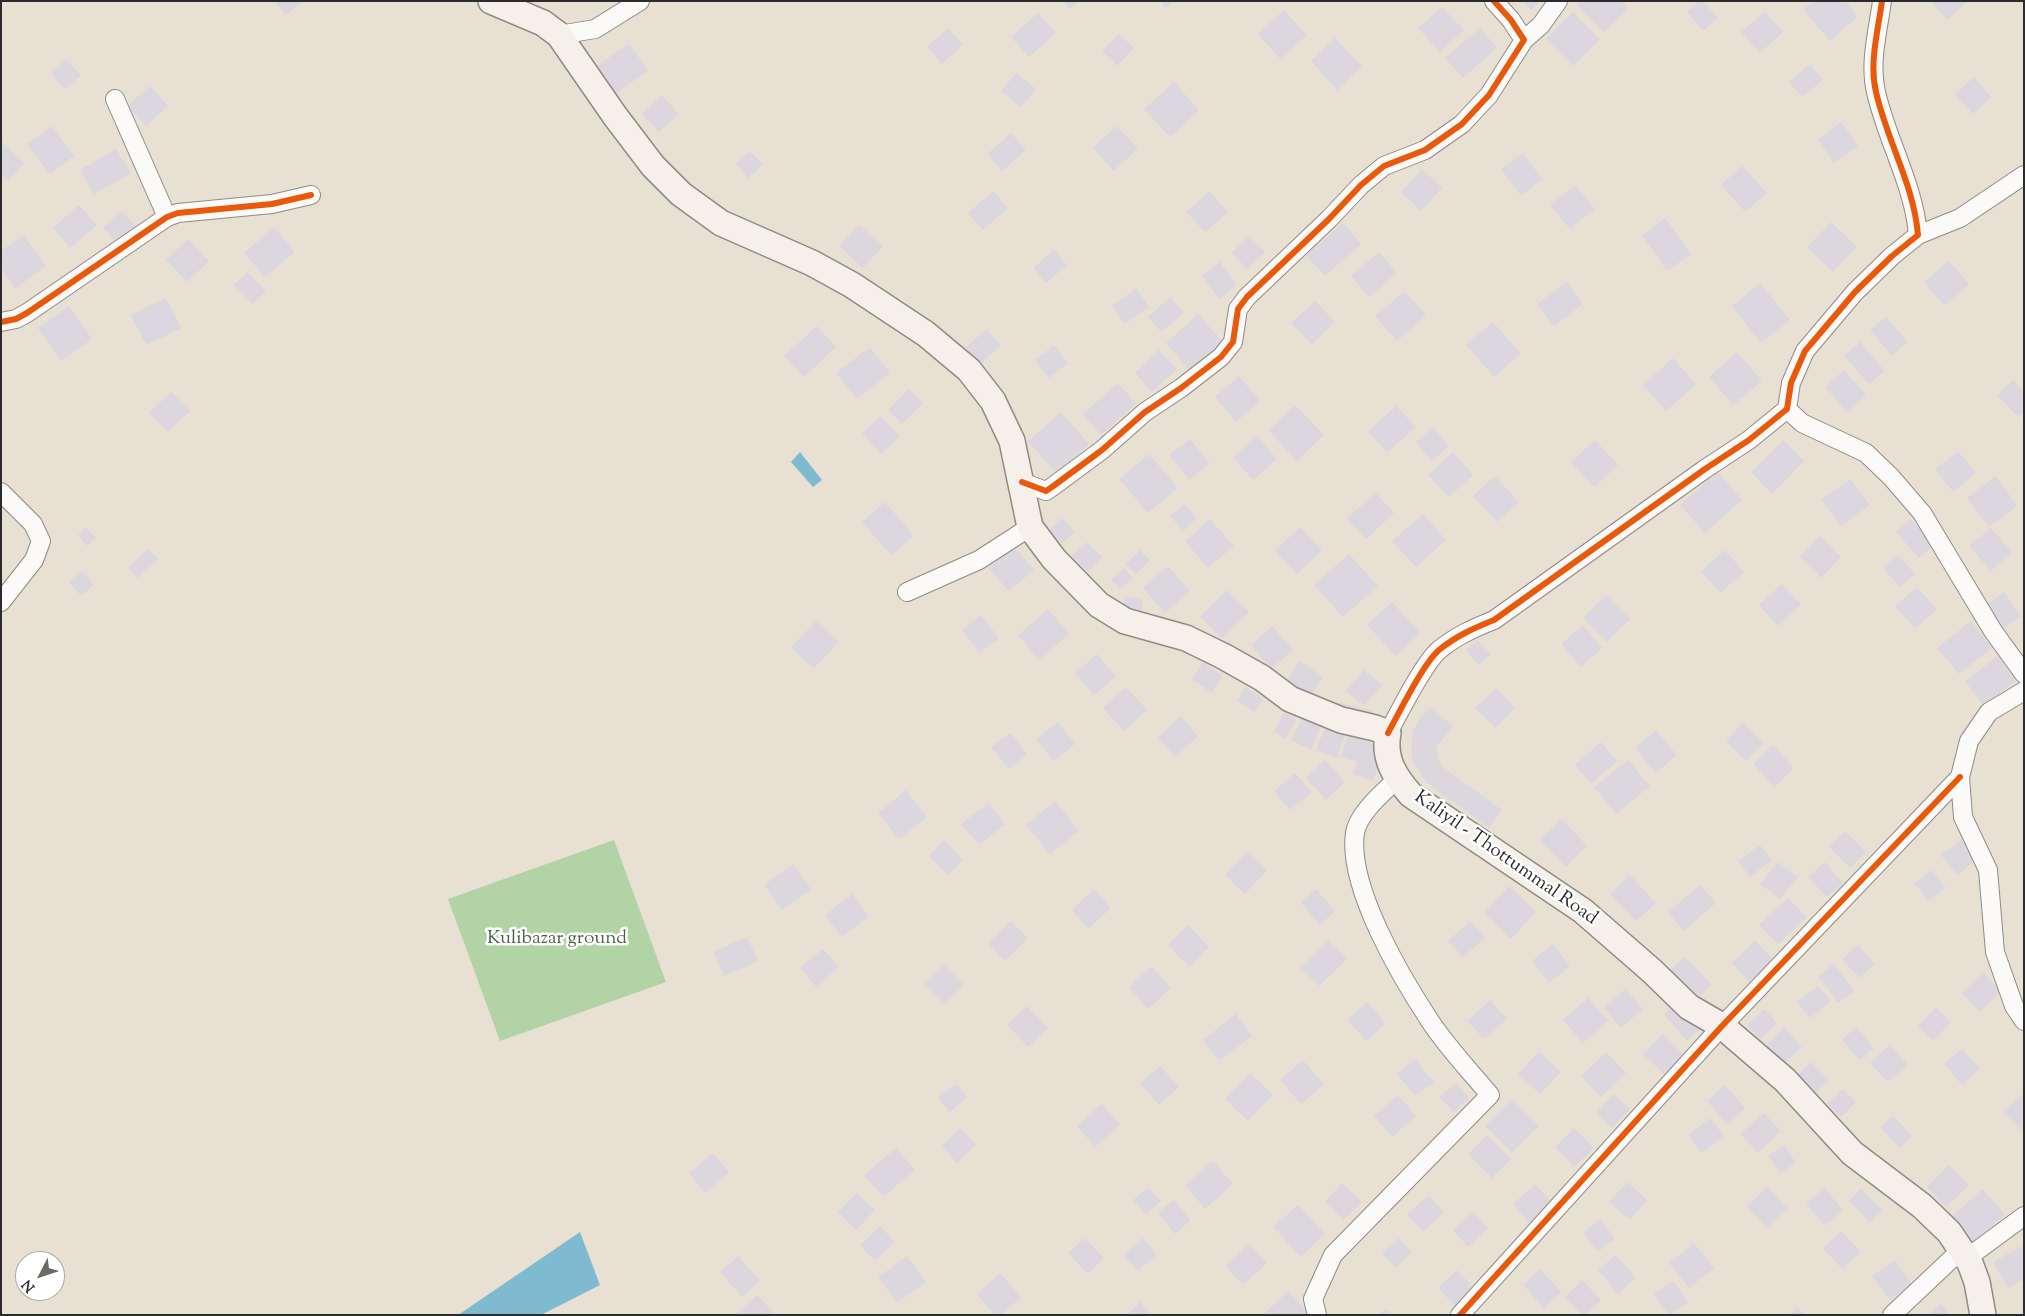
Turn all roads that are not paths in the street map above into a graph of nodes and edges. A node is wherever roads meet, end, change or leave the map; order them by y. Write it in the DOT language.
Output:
graph roads {
  1 [pos="491,1"];
  2 [pos="640,1"];
  3 [pos="1494,1"];
  4 [pos="1558,1"];
  5 [pos="1882,1"];
  6 [pos="559,35"];
  7 [pos="1524,40"];
  8 [pos="115,99"];
  9 [pos="2024,175"];
  10 [pos="310,195"];
  11 [pos="167,217"];
  12 [pos="1918,235"];
  13 [pos="1,322"];
  14 [pos="1787,409"];
  15 [pos="1022,482"];
  16 [pos="1,492"];
  17 [pos="1030,527"];
  18 [pos="907,592"];
  19 [pos="1,602"];
  20 [pos="2024,674"];
  21 [pos="2024,691"];
  22 [pos="1388,734"];
  23 [pos="1960,777"];
  24 [pos="1396,779"];
  25 [pos="2024,1021"];
  26 [pos="1722,1026"];
  27 [pos="2024,1216"];
  28 [pos="1964,1253"];
  29 [pos="1317,1315"];
  30 [pos="1460,1315"];
  31 [pos="1892,1315"];
  32 [pos="1984,1315"];
  1 -- 6 [label="main road"];
  2 -- 6 [label="street"];
  3 -- 7 [label="street"];
  4 -- 7 [label="street"];
  5 -- 12 [label="street"];
  6 -- 15 [label="main road"];
  7 -- 15 [label="street"];
  8 -- 11 [label="street"];
  9 -- 12 [label="street"];
  10 -- 11 [label="street"];
  11 -- 13 [label="street"];
  12 -- 14 [label="street"];
  14 -- 20 [label="street"];
  14 -- 22 [label="street"];
  15 -- 17 [label="main road"];
  16 -- 19 [label="street"];
  17 -- 18 [label="street"];
  17 -- 22 [label="main road"];
  21 -- 23 [label="street"];
  22 -- 24 [label="main road, Kaliyil - Thottummal Road"];
  23 -- 25 [label="street"];
  23 -- 26 [label="street"];
  24 -- 26 [label="main road, Kaliyil - Thottummal Road"];
  24 -- 29 [label="street"];
  26 -- 28 [label="main road, Kaliyil - Thottummal Road"];
  26 -- 30 [label="street"];
  27 -- 28 [label="street"];
  28 -- 31 [label="street"];
  28 -- 32 [label="main road, Kaliyil - Thottummal Road"];
}
